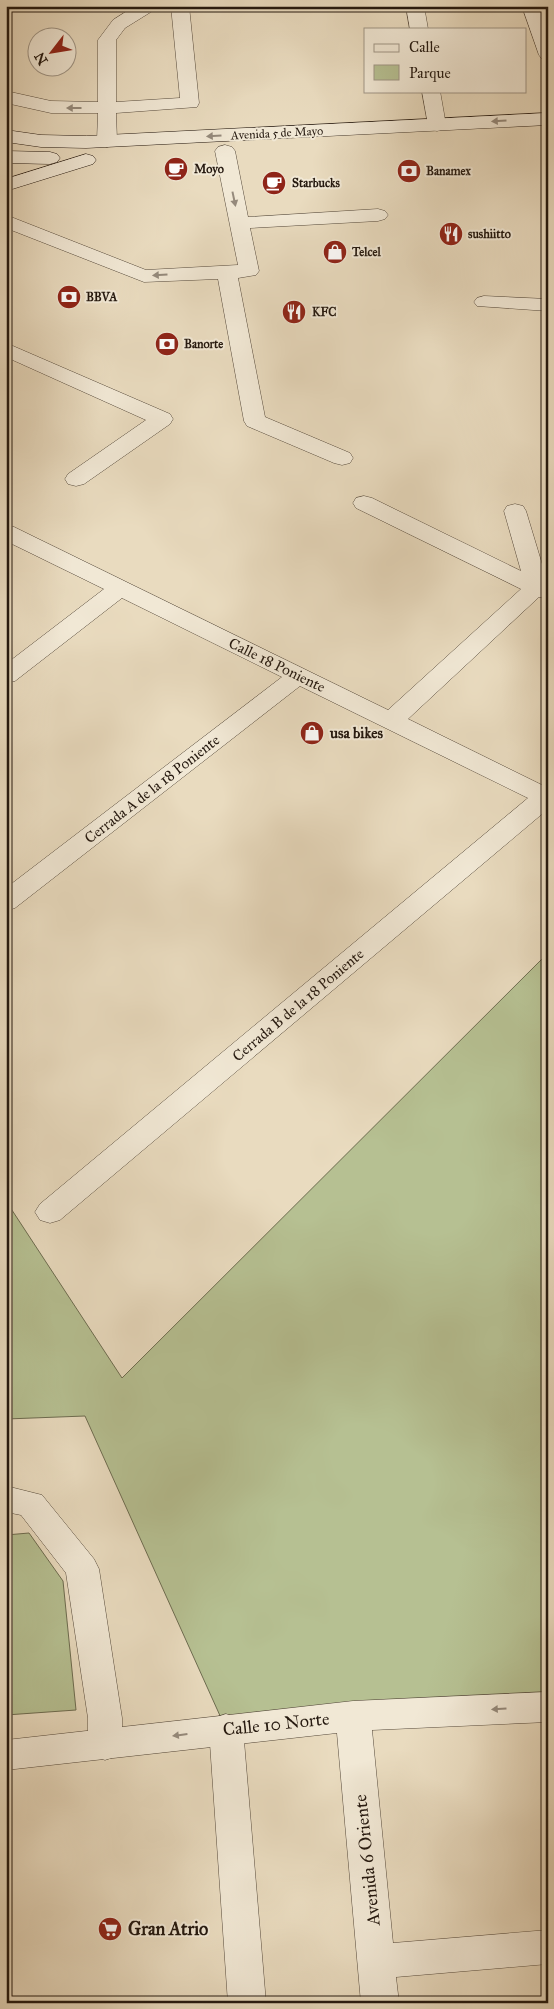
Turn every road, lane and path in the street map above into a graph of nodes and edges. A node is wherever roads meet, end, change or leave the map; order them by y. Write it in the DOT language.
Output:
graph roads {
  1 [pos="415,6"];
  2 [pos="532,6"];
  3 [pos="165,16"];
  4 [pos="419,28"];
  5 [pos="548,55"];
  6 [pos="431,92"];
  7 [pos="6,97"];
  8 [pos="107,108"];
  9 [pos="548,119"];
  10 [pos="437,125"];
  11 [pos="6,136"];
  12 [pos="548,136"];
  13 [pos="107,141"];
  14 [pos="225,151"];
  15 [pos="6,157"];
  16 [pos="86,160"];
  17 [pos="6,185"];
  18 [pos="378,215"];
  19 [pos="6,221"];
  20 [pos="239,224"];
  21 [pos="227,272"];
  22 [pos="484,302"];
  23 [pos="548,306"];
  24 [pos="6,349"];
  25 [pos="342,458"];
  26 [pos="76,479"];
  27 [pos="364,503"];
  28 [pos="515,511"];
  29 [pos="6,532"];
  30 [pos="121,588"];
  31 [pos="542,590"];
  32 [pos="6,676"];
  33 [pos="298,676"];
  34 [pos="391,721"];
  35 [pos="547,798"];
  36 [pos="6,902"];
  37 [pos="50,1212"];
  38 [pos="6,1499"];
  39 [pos="548,1707"];
  40 [pos="353,1716"];
  41 [pos="226,1730"];
  42 [pos="105,1745"];
  43 [pos="6,1755"];
  44 [pos="548,1946"];
  45 [pos="377,1961"];
  46 [pos="247,2003"];
  47 [pos="380,2003"];
  1 -- 4 [label="street"];
  2 -- 5 [label="street"];
  3 -- 8 [label="street"];
  3 -- 8 [label="street"];
  6 -- 10 [label="street"];
  8 -- 7 [label="street, one-way"];
  8 -- 13 [label="street"];
  9 -- 10 [label="street, Avenida 5 de Mayo, one-way"];
  10 -- 13 [label="street, Avenida 5 de Mayo, one-way"];
  11 -- 13 [label="street, Avenida 5 de Mayo"];
  12 -- 14 [label="street, Avenida 5 de Mayo"];
  14 -- 16 [label="street, Avenida 5 de Mayo"];
  14 -- 20 [label="street, one-way"];
  15 -- 16 [label="street, Avenida 5 de Mayo"];
  16 -- 17 [label="street"];
  18 -- 20 [label="street"];
  21 -- 19 [label="street, one-way"];
  20 -- 21 [label="street"];
  21 -- 25 [label="street"];
  22 -- 23 [label="street"];
  24 -- 26 [label="street"];
  27 -- 31 [label="street"];
  28 -- 31 [label="street"];
  29 -- 30 [label="street, Calle 18 Poniente"];
  30 -- 32 [label="street"];
  30 -- 33 [label="street, Calle 18 Poniente"];
  31 -- 34 [label="street"];
  33 -- 34 [label="street, Calle 18 Poniente"];
  33 -- 36 [label="street, Cerrada A de la 18 Poniente"];
  34 -- 35 [label="street, Calle 18 Poniente"];
  35 -- 37 [label="street, Cerrada B de la 18 Poniente"];
  38 -- 42 [label="street"];
  39 -- 40 [label="street, Calle 10 Norte, one-way"];
  40 -- 41 [label="street, Calle 10 Norte"];
  40 -- 45 [label="street, Avenida 6 Oriente"];
  41 -- 42 [label="street, Calle 10 Norte, one-way"];
  41 -- 46 [label="street"];
  42 -- 43 [label="street, Calle 10 Norte"];
  44 -- 45 [label="street"];
  45 -- 47 [label="street, Avenida 6 Oriente"];
}
